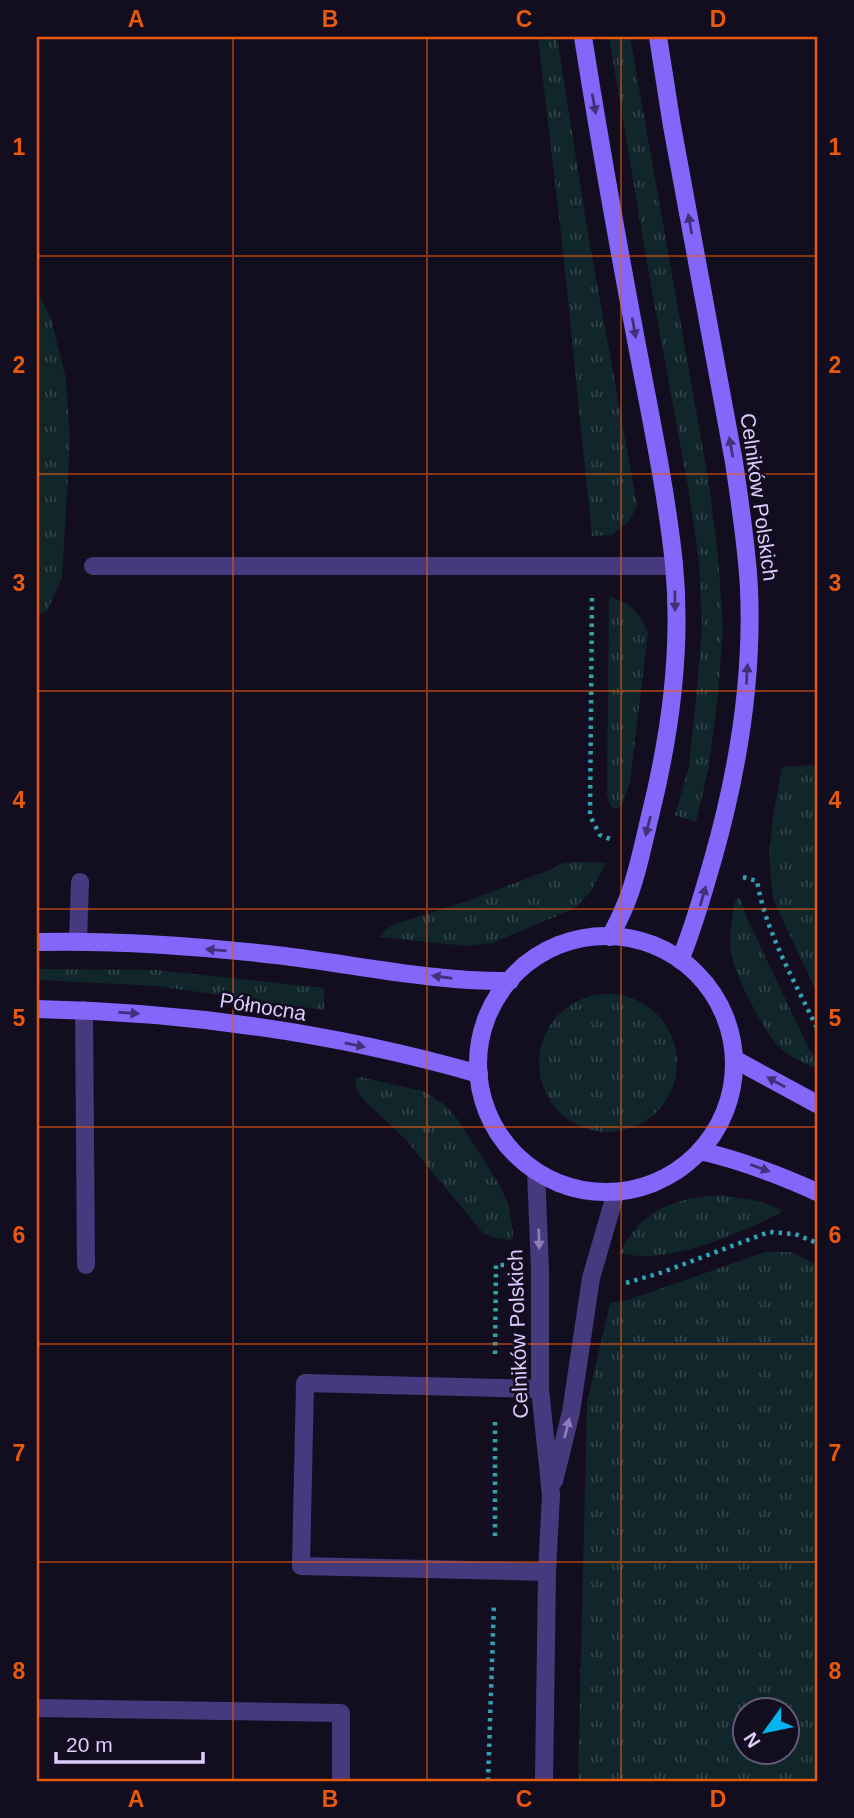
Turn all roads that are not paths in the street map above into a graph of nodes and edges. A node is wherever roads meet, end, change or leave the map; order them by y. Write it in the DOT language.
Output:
graph roads {
  1 [pos="583,37"];
  2 [pos="658,37"];
  3 [pos="93,566"];
  4 [pos="674,566"];
  5 [pos="80,882"];
  6 [pos="610,937"];
  7 [pos="78,941"];
  8 [pos="37,942"];
  9 [pos="680,960"];
  10 [pos="510,981"];
  11 [pos="37,1009"];
  12 [pos="85,1010"];
  13 [pos="734,1059"];
  14 [pos="479,1074"];
  15 [pos="817,1104"];
  16 [pos="700,1151"];
  17 [pos="536,1171"];
  18 [pos="616,1192"];
  19 [pos="817,1192"];
  20 [pos="86,1265"];
  21 [pos="540,1389"];
  22 [pos="551,1495"];
  23 [pos="547,1572"];
  24 [pos="37,1708"];
  25 [pos="341,1781"];
  26 [pos="544,1781"];
  1 -- 4 [label="street, one-way"];
  9 -- 2 [label="street, Celników Polskich, one-way"];
  3 -- 4 [label="street"];
  4 -- 6 [label="street, one-way"];
  5 -- 7 [label="street"];
  6 -- 9 [label="street"];
  6 -- 10 [label="street"];
  7 -- 8 [label="street"];
  10 -- 7 [label="street, one-way"];
  9 -- 13 [label="street"];
  10 -- 14 [label="street"];
  11 -- 12 [label="street, Północna"];
  12 -- 14 [label="street, Północna, one-way"];
  12 -- 20 [label="street"];
  15 -- 13 [label="street, one-way"];
  13 -- 16 [label="street"];
  14 -- 17 [label="street"];
  16 -- 18 [label="street"];
  16 -- 19 [label="street, one-way"];
  17 -- 18 [label="street"];
  17 -- 21 [label="street, Celników Polskich, one-way"];
  22 -- 18 [label="street, Celników Polskich, one-way"];
  21 -- 22 [label="street, Celników Polskich"];
  21 -- 23 [label="street"];
  22 -- 23 [label="street, Celników Polskich"];
  23 -- 26 [label="street, Celników Polskich"];
  24 -- 25 [label="street"];
}
